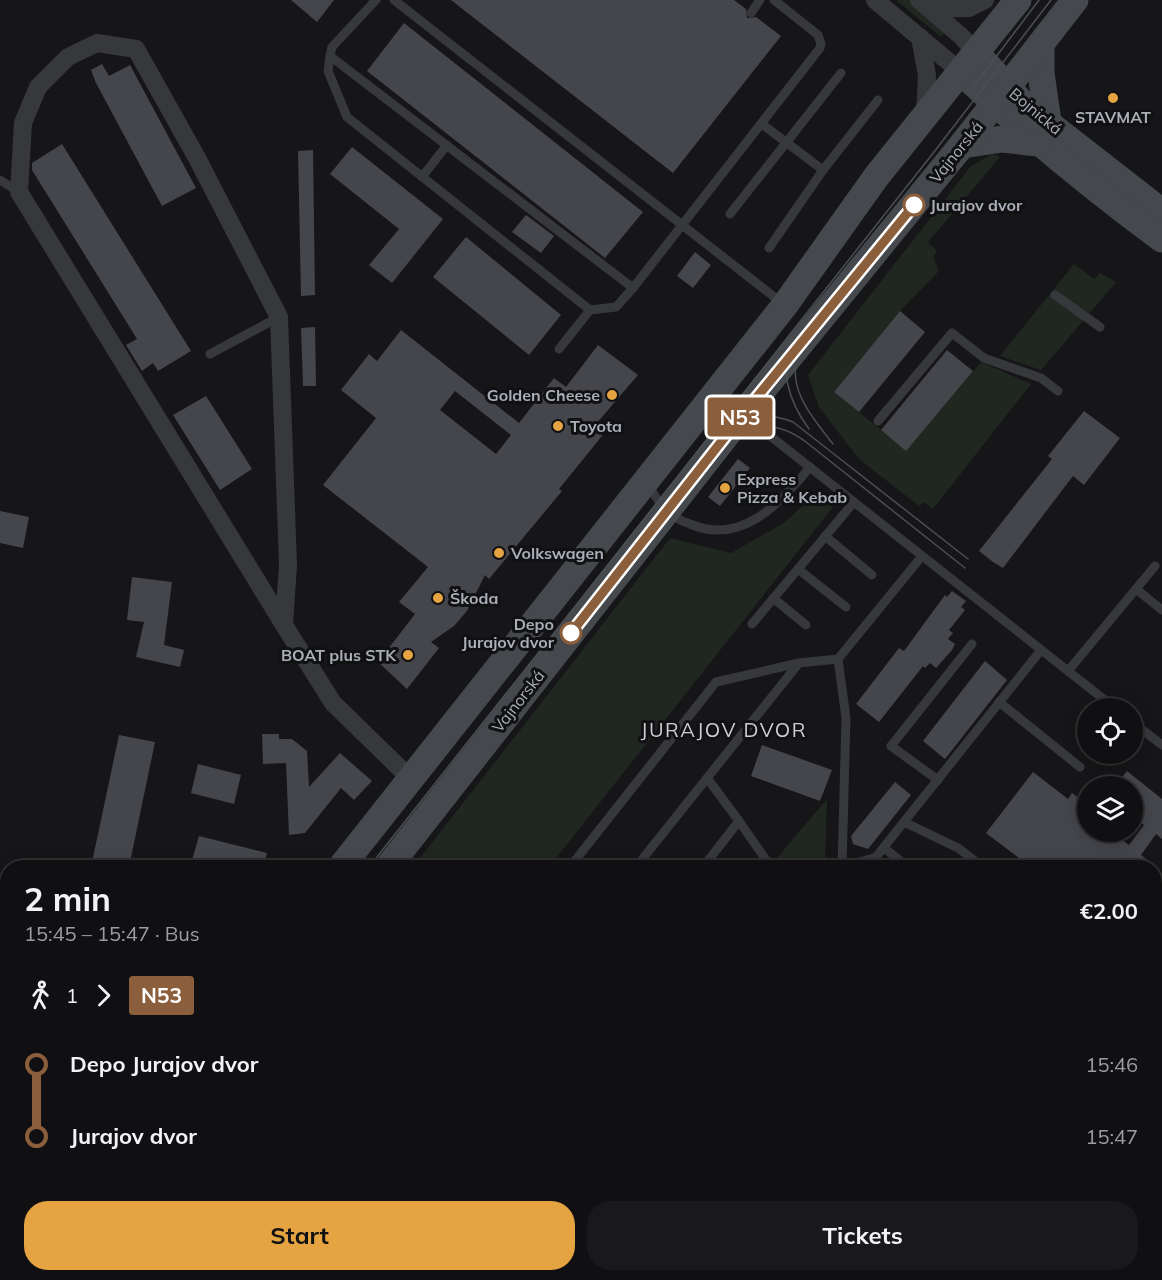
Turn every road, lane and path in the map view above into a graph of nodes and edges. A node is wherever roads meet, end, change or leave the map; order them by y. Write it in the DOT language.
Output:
graph roads {
  1 [pos="376,0"];
  2 [pos="394,0"];
  3 [pos="760,0"];
  4 [pos="774,0"];
  5 [pos="875,0"];
  6 [pos="985,0"];
  7 [pos="1018,0"];
  8 [pos="1075,0"];
  9 [pos="924,5"];
  10 [pos="751,13"];
  11 [pos="920,37"];
  12 [pos="1041,46"];
  13 [pos="330,56"];
  14 [pos="969,62"];
  15 [pos="841,73"];
  16 [pos="1001,96"];
  17 [pos="878,100"];
  18 [pos="925,115"];
  19 [pos="762,124"];
  20 [pos="1043,132"];
  21 [pos="785,141"];
  22 [pos="447,144"];
  23 [pos="962,145"];
  24 [pos="823,170"];
  25 [pos="422,177"];
  26 [pos="0,180"];
  27 [pos="19,192"];
  28 [pos="1162,212"];
  29 [pos="730,214"];
  30 [pos="683,226"];
  31 [pos="1162,239"];
  32 [pos="769,248"];
  33 [pos="633,288"];
  34 [pos="1055,295"];
  35 [pos="785,305"];
  36 [pos="590,310"];
  37 [pos="279,317"];
  38 [pos="1100,327"];
  39 [pos="559,349"];
  40 [pos="210,354"];
  41 [pos="1058,390"];
  42 [pos="716,392"];
  43 [pos="743,414"];
  44 [pos="878,421"];
  45 [pos="810,467"];
  46 [pos="646,482"];
  47 [pos="854,502"];
  48 [pos="667,511"];
  49 [pos="825,536"];
  50 [pos="922,555"];
  51 [pos="1155,566"];
  52 [pos="798,569"];
  53 [pos="872,575"];
  54 [pos="1136,589"];
  55 [pos="773,598"];
  56 [pos="846,608"];
  57 [pos="1162,610"];
  58 [pos="752,624"];
  59 [pos="284,625"];
  60 [pos="806,626"];
  61 [pos="972,644"];
  62 [pos="1041,650"];
  63 [pos="838,659"];
  64 [pos="798,663"];
  65 [pos="1068,671"];
  66 [pos="1102,698"];
  67 [pos="999,702"];
  68 [pos="1143,730"];
  69 [pos="1162,745"];
  70 [pos="1080,767"];
  71 [pos="707,778"];
  72 [pos="411,779"];
  73 [pos="938,780"];
  74 [pos="739,821"];
  75 [pos="904,822"];
  76 [pos="884,848"];
  77 [pos="347,860"];
  78 [pos="393,860"];
  79 [pos="576,860"];
  80 [pos="642,860"];
  81 [pos="708,860"];
  82 [pos="766,860"];
  83 [pos="843,860"];
  84 [pos="869,860"];
  85 [pos="899,860"];
  86 [pos="974,860"];
  1 -- 13 [label="lane"];
  2 -- 30 [label="lane"];
  3 -- 10 [label="lane"];
  4 -- 19 [label="lane"];
  5 -- 11 [label="street, Bojnická"];
  6 -- 9 [label="street"];
  7 -- 14 [label="main road"];
  8 -- 12 [label="main road, Vajnorská"];
  9 -- 14 [label="street, Bojnická"];
  11 -- 14 [label="street, Bojnická"];
  11 -- 18 [label="street"];
  12 -- 16 [label="main road, Vajnorská"];
  12 -- 20 [label="main road"];
  13 -- 22 [label="lane"];
  13 -- 25 [label="lane"];
  14 -- 16 [label="main road, Bojnická"];
  14 -- 18 [label="main road"];
  15 -- 21 [label="lane"];
  16 -- 20 [label="main road, Bojnická"];
  16 -- 23 [label="main road, Vajnorská"];
  17 -- 24 [label="lane"];
  18 -- 35 [label="main road"];
  19 -- 21 [label="lane"];
  19 -- 30 [label="lane"];
  20 -- 23 [label="main road"];
  20 -- 28 [label="main road, Bojnická"];
  20 -- 31 [label="main road, Bojnická"];
  21 -- 24 [label="lane"];
  21 -- 29 [label="lane"];
  22 -- 25 [label="lane"];
  22 -- 33 [label="lane"];
  23 -- 43 [label="main road, Vajnorská"];
  24 -- 32 [label="lane"];
  25 -- 36 [label="lane"];
  26 -- 27 [label="lane"];
  27 -- 37 [label="street"];
  27 -- 59 [label="street"];
  30 -- 33 [label="lane"];
  30 -- 35 [label="lane"];
  33 -- 36 [label="lane"];
  34 -- 38 [label="lane"];
  35 -- 42 [label="main road"];
  36 -- 39 [label="lane"];
  37 -- 40 [label="lane"];
  37 -- 59 [label="street"];
  41 -- 44 [label="lane"];
  42 -- 43 [label="lane"];
  42 -- 46 [label="main road"];
  43 -- 45 [label="lane"];
  43 -- 48 [label="main road, Vajnorská"];
  45 -- 47 [label="lane"];
  45 -- 48 [label="lane"];
  46 -- 48 [label="lane"];
  46 -- 72 [label="main road"];
  47 -- 49 [label="lane"];
  47 -- 50 [label="lane"];
  48 -- 78 [label="main road, Vajnorská"];
  49 -- 52 [label="lane"];
  49 -- 53 [label="lane"];
  50 -- 62 [label="lane"];
  50 -- 63 [label="lane"];
  51 -- 54 [label="lane"];
  52 -- 55 [label="lane"];
  52 -- 56 [label="lane"];
  54 -- 57 [label="lane"];
  54 -- 65 [label="lane"];
  55 -- 58 [label="lane"];
  55 -- 60 [label="lane"];
  59 -- 72 [label="street"];
  61 -- 73 [label="lane"];
  62 -- 65 [label="lane"];
  62 -- 67 [label="lane"];
  63 -- 64 [label="lane"];
  63 -- 83 [label="lane"];
  64 -- 71 [label="lane"];
  64 -- 79 [label="lane"];
  65 -- 66 [label="lane"];
  67 -- 70 [label="lane"];
  67 -- 73 [label="lane"];
  68 -- 69 [label="lane"];
  71 -- 74 [label="lane"];
  71 -- 80 [label="lane"];
  72 -- 77 [label="main road"];
  73 -- 75 [label="lane"];
  74 -- 81 [label="lane"];
  74 -- 82 [label="lane"];
  75 -- 76 [label="lane"];
  75 -- 86 [label="lane"];
  76 -- 84 [label="lane"];
  76 -- 85 [label="lane"];
}
